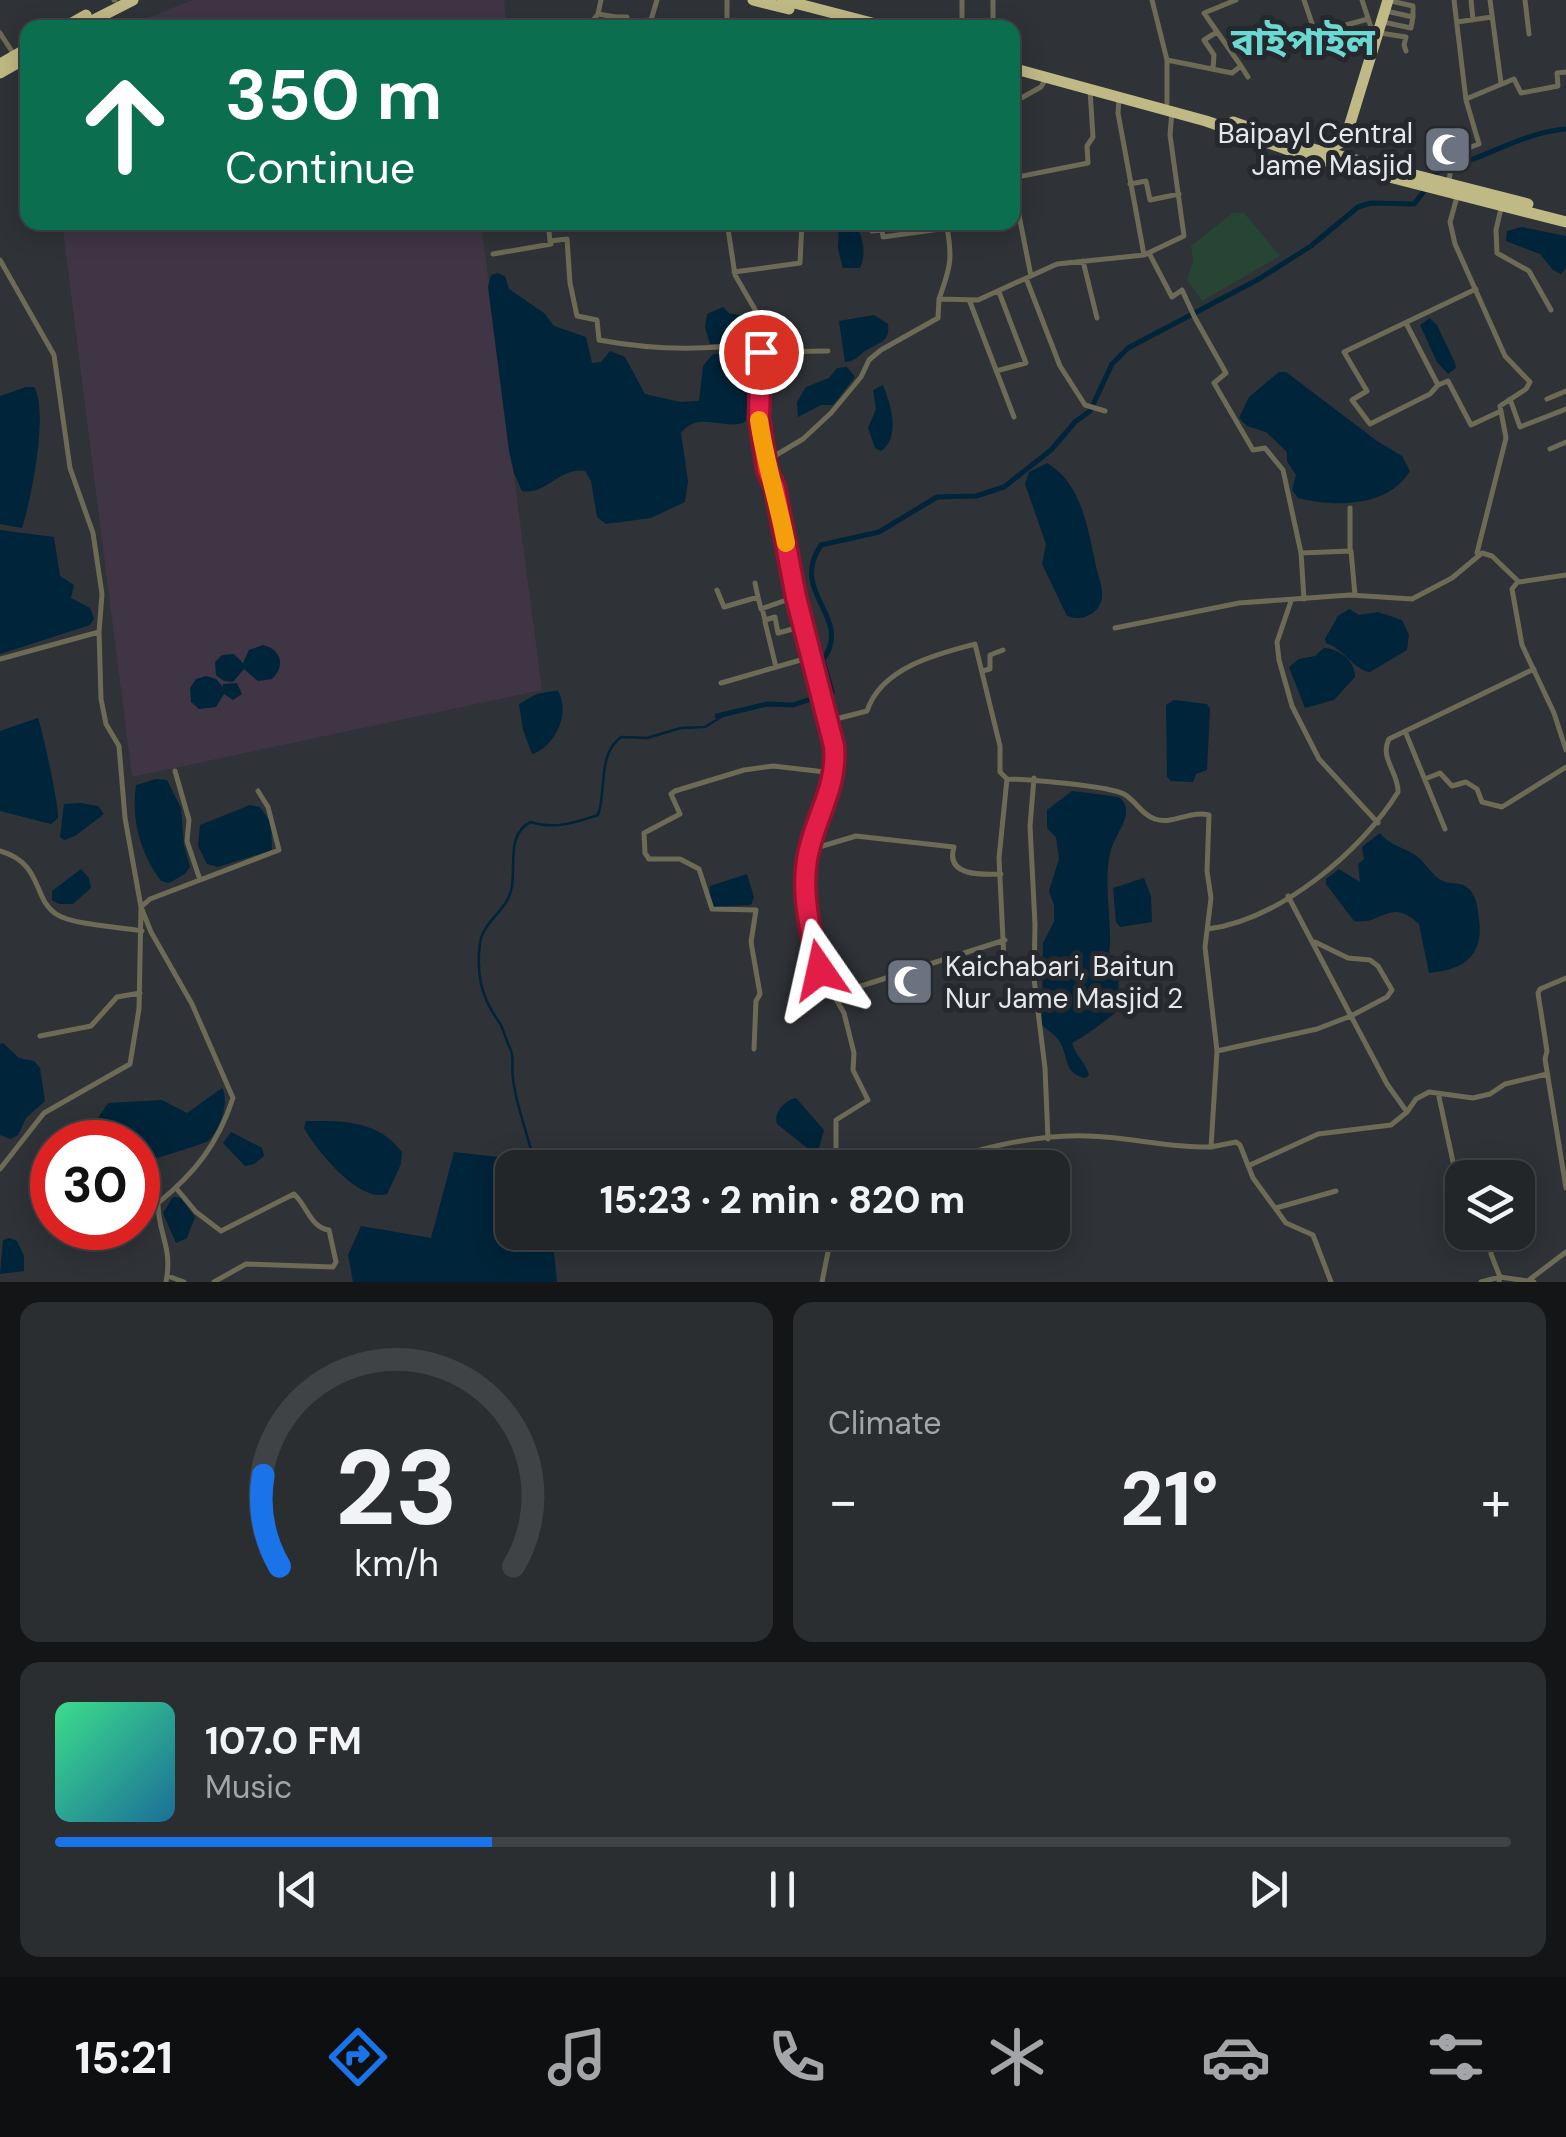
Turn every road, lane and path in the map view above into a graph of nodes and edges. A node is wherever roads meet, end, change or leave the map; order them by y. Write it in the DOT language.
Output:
graph roads {
  1 [pos="115,0"];
  2 [pos="133,0"];
  3 [pos="600,0"];
  4 [pos="753,0"];
  5 [pos="1152,0"];
  6 [pos="1236,0"];
  7 [pos="1304,0"];
  8 [pos="1362,0"];
  9 [pos="1454,0"];
  10 [pos="1471,0"];
  11 [pos="1490,0"];
  12 [pos="1525,0"];
  13 [pos="788,1"];
  14 [pos="1385,13"];
  15 [pos="598,14"];
  16 [pos="616,17"];
  17 [pos="1413,17"];
  18 [pos="1492,17"];
  19 [pos="1368,19"];
  20 [pos="78,20"];
  21 [pos="94,20"];
  22 [pos="593,20"];
  23 [pos="618,20"];
  24 [pos="626,20"];
  25 [pos="830,20"];
  26 [pos="860,20"];
  27 [pos="1473,20"];
  28 [pos="1457,22"];
  29 [pos="1217,32"];
  30 [pos="0,34"];
  31 [pos="1529,34"];
  32 [pos="1336,35"];
  33 [pos="1338,44"];
  34 [pos="1406,51"];
  35 [pos="20,55"];
  36 [pos="20,57"];
  37 [pos="1167,60"];
  38 [pos="1020,66"];
  39 [pos="1241,66"];
  40 [pos="1020,67"];
  41 [pos="1213,69"];
  42 [pos="1566,72"];
  43 [pos="0,74"];
  44 [pos="1248,77"];
  45 [pos="1046,78"];
  46 [pos="1501,83"];
  47 [pos="1090,89"];
  48 [pos="1119,96"];
  49 [pos="1020,99"];
  50 [pos="1466,99"];
  51 [pos="1170,107"];
  52 [pos="1326,152"];
  53 [pos="1399,175"];
  54 [pos="1020,176"];
  55 [pos="1130,184"];
  56 [pos="1455,189"];
  57 [pos="1179,194"];
  58 [pos="1503,206"];
  59 [pos="1566,218"];
  60 [pos="1020,228"];
  61 [pos="549,230"];
  62 [pos="728,230"];
  63 [pos="802,230"];
  64 [pos="882,230"];
  65 [pos="920,230"];
  66 [pos="947,230"];
  67 [pos="550,240"];
  68 [pos="493,254"];
  69 [pos="1146,254"];
  70 [pos="0,260"];
  71 [pos="1083,261"];
  72 [pos="734,272"];
  73 [pos="1028,277"];
  74 [pos="1476,289"];
  75 [pos="1000,292"];
  76 [pos="939,300"];
  77 [pos="970,302"];
  78 [pos="1551,310"];
  79 [pos="1097,318"];
  80 [pos="1406,324"];
  81 [pos="760,342"];
  82 [pos="828,351"];
  83 [pos="761,352"];
  84 [pos="996,371"];
  85 [pos="1438,385"];
  86 [pos="1566,391"];
  87 [pos="1547,398"];
  88 [pos="1510,399"];
  89 [pos="1566,409"];
  90 [pos="1501,410"];
  91 [pos="1105,411"];
  92 [pos="1014,417"];
  93 [pos="1566,442"];
  94 [pos="1550,448"];
  95 [pos="766,462"];
  96 [pos="1350,508"];
  97 [pos="1350,550"];
  98 [pos="1301,553"];
  99 [pos="1477,554"];
  100 [pos="1566,575"];
  101 [pos="1519,582"];
  102 [pos="754,583"];
  103 [pos="717,590"];
  104 [pos="1355,595"];
  105 [pos="758,597"];
  106 [pos="796,597"];
  107 [pos="1304,599"];
  108 [pos="1290,601"];
  109 [pos="762,608"];
  110 [pos="765,620"];
  111 [pos="804,626"];
  112 [pos="1114,628"];
  113 [pos="99,632"];
  114 [pos="1003,650"];
  115 [pos="811,657"];
  116 [pos="0,659"];
  117 [pos="776,667"];
  118 [pos="1534,669"];
  119 [pos="982,672"];
  120 [pos="721,683"];
  121 [pos="828,721"];
  122 [pos="1405,731"];
  123 [pos="1566,750"];
  124 [pos="1566,766"];
  125 [pos="175,770"];
  126 [pos="834,773"];
  127 [pos="1034,778"];
  128 [pos="1007,779"];
  129 [pos="1424,779"];
  130 [pos="258,791"];
  131 [pos="1378,823"];
  132 [pos="1445,828"];
  133 [pos="809,850"];
  134 [pos="0,851"];
  135 [pos="1001,874"];
  136 [pos="200,880"];
  137 [pos="1288,896"];
  138 [pos="141,906"];
  139 [pos="1208,928"];
  140 [pos="142,931"];
  141 [pos="1005,940"];
  142 [pos="1314,942"];
  143 [pos="1566,978"];
  144 [pos="1034,979"];
  145 [pos="140,993"];
  146 [pos="833,995"];
  147 [pos="1351,1016"];
  148 [pos="40,1036"];
  149 [pos="754,1049"];
  150 [pos="1217,1051"];
  151 [pos="1547,1074"];
  152 [pos="1438,1095"];
  153 [pos="1407,1112"];
  154 [pos="1048,1139"];
  155 [pos="1211,1147"];
  156 [pos="836,1150"];
  157 [pos="973,1150"];
  158 [pos="1454,1160"];
  159 [pos="1248,1166"];
  160 [pos="0,1170"];
  161 [pos="176,1188"];
  162 [pos="1566,1188"];
  163 [pos="1336,1191"];
  164 [pos="1276,1208"];
  165 [pos="828,1250"];
  166 [pos="1491,1250"];
  167 [pos="1566,1252"];
  168 [pos="167,1279"];
  169 [pos="1500,1280"];
  170 [pos="1532,1281"];
  171 [pos="184,1282"];
  172 [pos="214,1282"];
  173 [pos="822,1282"];
  174 [pos="1331,1282"];
  175 [pos="1481,1282"];
  1 -- 20 [label="highway"];
  2 -- 21 [label="highway"];
  3 -- 15 [label="street"];
  4 -- 25 [label="highway"];
  5 -- 37 [label="street"];
  6 -- 29 [label="street"];
  7 -- 32 [label="street"];
  8 -- 19 [label="street"];
  9 -- 28 [label="street"];
  10 -- 27 [label="street"];
  11 -- 18 [label="street"];
  12 -- 31 [label="street"];
  13 -- 26 [label="highway"];
  14 -- 17 [label="street"];
  14 -- 17 [label="street"];
  14 -- 17 [label="street"];
  14 -- 19 [label="street"];
  14 -- 34 [label="street"];
  14 -- 52 [label="highway"];
  15 -- 16 [label="street"];
  15 -- 22 [label="street"];
  16 -- 23 [label="street"];
  16 -- 24 [label="street"];
  18 -- 27 [label="street"];
  18 -- 46 [label="street"];
  19 -- 32 [label="street"];
  27 -- 28 [label="street"];
  28 -- 50 [label="street"];
  29 -- 39 [label="street"];
  29 -- 41 [label="street"];
  30 -- 35 [label="street"];
  32 -- 33 [label="street"];
  36 -- 43 [label="highway"];
  37 -- 41 [label="street"];
  37 -- 51 [label="street"];
  38 -- 51 [label="highway"];
  39 -- 41 [label="street"];
  39 -- 44 [label="street"];
  40 -- 45 [label="highway"];
  42 -- 46 [label="street"];
  45 -- 47 [label="highway"];
  45 -- 49 [label="street"];
  46 -- 50 [label="street"];
  47 -- 48 [label="highway"];
  47 -- 54 [label="street"];
  48 -- 51 [label="highway"];
  48 -- 55 [label="street"];
  50 -- 56 [label="street"];
  51 -- 52 [label="highway"];
  51 -- 53 [label="highway"];
  51 -- 57 [label="street"];
  52 -- 53 [label="highway"];
  53 -- 56 [label="highway"];
  55 -- 57 [label="street"];
  55 -- 69 [label="street"];
  56 -- 58 [label="highway"];
  56 -- 59 [label="highway"];
  56 -- 74 [label="street"];
  57 -- 69 [label="street"];
  58 -- 59 [label="highway"];
  58 -- 78 [label="street"];
  60 -- 73 [label="street"];
  61 -- 67 [label="street"];
  62 -- 72 [label="street"];
  63 -- 72 [label="street"];
  64 -- 65 [label="street"];
  66 -- 76 [label="street"];
  67 -- 68 [label="street"];
  67 -- 81 [label="street"];
  69 -- 71 [label="street"];
  69 -- 98 [label="street"];
  70 -- 113 [label="street"];
  71 -- 73 [label="street"];
  71 -- 79 [label="street"];
  72 -- 81 [label="street"];
  73 -- 75 [label="street"];
  73 -- 91 [label="street"];
  74 -- 80 [label="street"];
  74 -- 88 [label="street"];
  75 -- 77 [label="street"];
  75 -- 84 [label="street"];
  76 -- 77 [label="street"];
  76 -- 95 [label="street"];
  77 -- 84 [label="street"];
  80 -- 85 [label="street"];
  80 -- 85 [label="street"];
  81 -- 83 [label="street"];
  82 -- 83 [label="street"];
  83 -- 95 [label="street"];
  84 -- 92 [label="street"];
  85 -- 90 [label="street"];
  86 -- 87 [label="street"];
  88 -- 89 [label="street"];
  88 -- 90 [label="street"];
  90 -- 99 [label="street"];
  93 -- 94 [label="street"];
  95 -- 106 [label="street"];
  96 -- 97 [label="street"];
  97 -- 98 [label="street"];
  97 -- 104 [label="street"];
  98 -- 107 [label="street"];
  99 -- 101 [label="street"];
  99 -- 104 [label="street"];
  100 -- 101 [label="street"];
  101 -- 118 [label="street"];
  102 -- 105 [label="street"];
  103 -- 105 [label="street"];
  104 -- 107 [label="street"];
  105 -- 109 [label="street"];
  106 -- 109 [label="street"];
  106 -- 111 [label="street"];
  107 -- 108 [label="street"];
  108 -- 112 [label="street"];
  108 -- 131 [label="street"];
  109 -- 110 [label="street"];
  110 -- 111 [label="street"];
  110 -- 117 [label="street"];
  111 -- 115 [label="street"];
  113 -- 116 [label="street"];
  113 -- 138 [label="street"];
  114 -- 119 [label="street"];
  115 -- 117 [label="street"];
  115 -- 121 [label="street"];
  117 -- 120 [label="street"];
  118 -- 122 [label="street"];
  118 -- 123 [label="street"];
  119 -- 121 [label="street"];
  119 -- 128 [label="street"];
  121 -- 126 [label="street"];
  122 -- 129 [label="street"];
  122 -- 131 [label="street"];
  124 -- 129 [label="street"];
  125 -- 136 [label="street"];
  126 -- 133 [label="street"];
  126 -- 149 [label="street"];
  127 -- 128 [label="street"];
  127 -- 139 [label="street"];
  127 -- 144 [label="street"];
  128 -- 135 [label="street"];
  129 -- 132 [label="street"];
  130 -- 136 [label="street"];
  131 -- 137 [label="street"];
  133 -- 135 [label="street"];
  133 -- 146 [label="street"];
  134 -- 140 [label="street"];
  135 -- 141 [label="street"];
  136 -- 138 [label="street"];
  137 -- 139 [label="street"];
  137 -- 142 [label="street"];
  138 -- 140 [label="street"];
  138 -- 161 [label="street"];
  139 -- 150 [label="street"];
  140 -- 145 [label="street"];
  141 -- 144 [label="street"];
  141 -- 146 [label="street"];
  142 -- 147 [label="street"];
  142 -- 147 [label="street"];
  143 -- 151 [label="street"];
  144 -- 154 [label="street"];
  145 -- 148 [label="street"];
  145 -- 160 [label="street"];
  146 -- 156 [label="street"];
  147 -- 150 [label="street"];
  147 -- 153 [label="street"];
  150 -- 155 [label="street"];
  151 -- 152 [label="street"];
  151 -- 162 [label="street"];
  152 -- 153 [label="street"];
  152 -- 158 [label="street"];
  153 -- 159 [label="street"];
  154 -- 155 [label="street"];
  154 -- 157 [label="street"];
  155 -- 159 [label="street"];
  159 -- 164 [label="street"];
  161 -- 168 [label="street"];
  161 -- 172 [label="street"];
  163 -- 164 [label="street"];
  164 -- 174 [label="street"];
  165 -- 173 [label="street"];
  166 -- 169 [label="street"];
  167 -- 170 [label="street"];
  168 -- 171 [label="street"];
  169 -- 170 [label="street"];
  169 -- 175 [label="street"];
}
